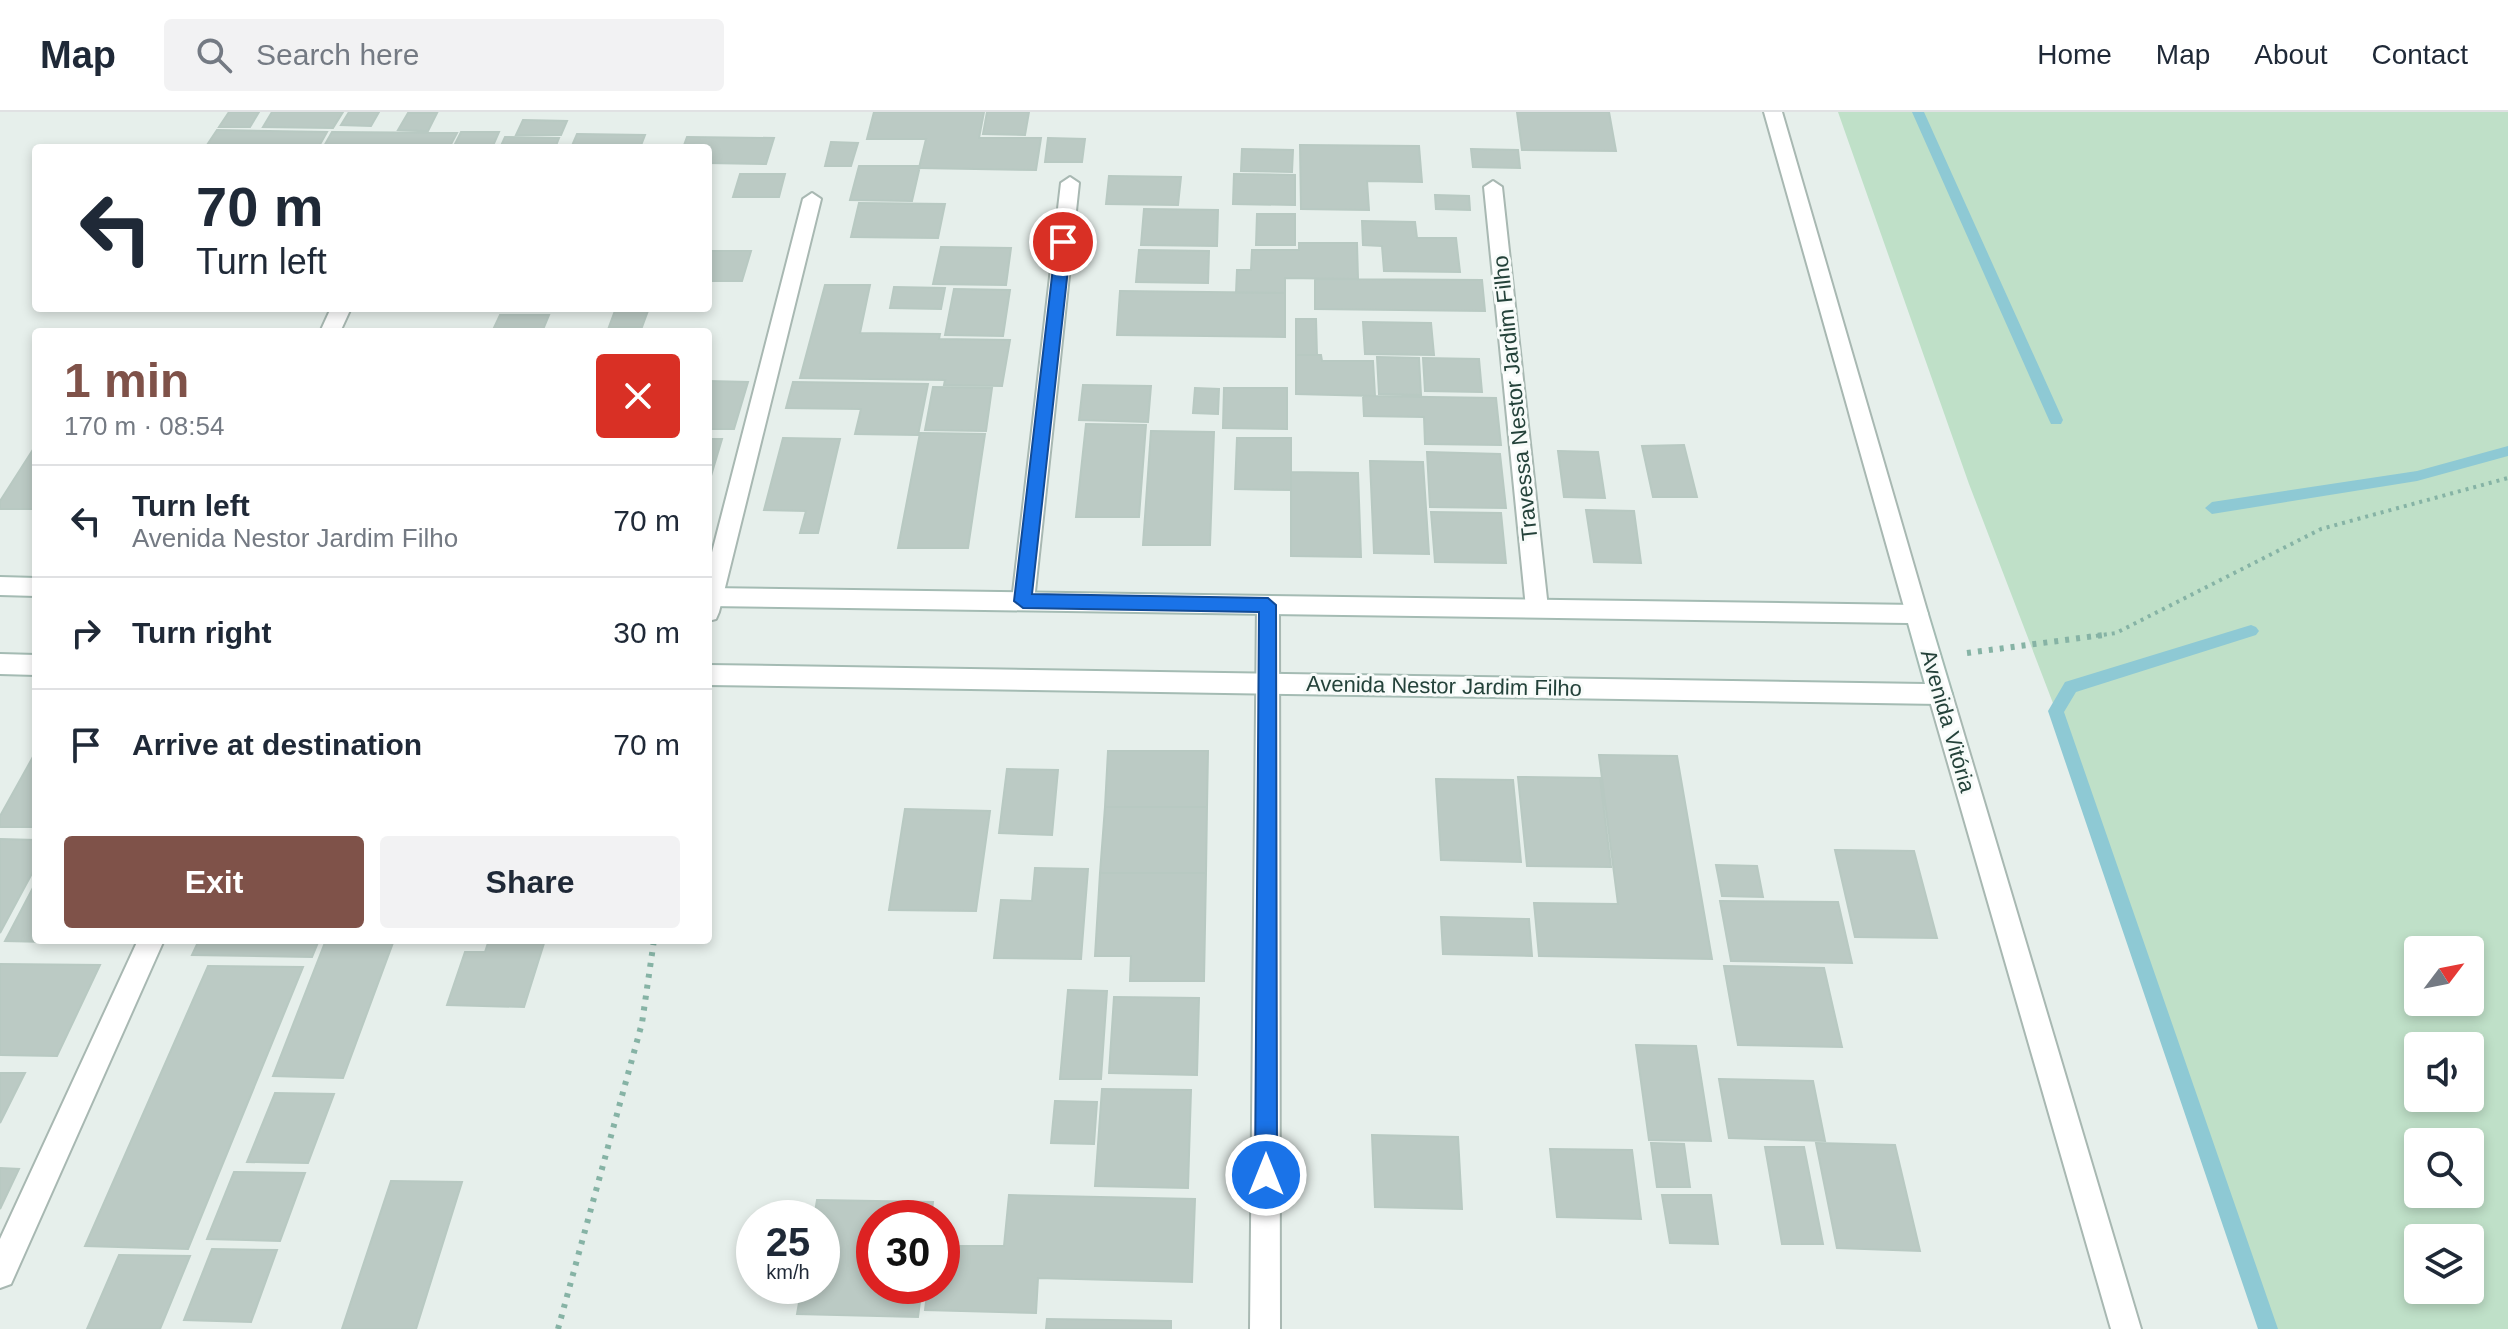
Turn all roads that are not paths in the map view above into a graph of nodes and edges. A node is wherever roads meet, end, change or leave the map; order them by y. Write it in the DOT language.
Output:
graph roads {
  1 [pos="1773,112"];
  2 [pos="1070,183"];
  3 [pos="1493,187"];
  4 [pos="812,199"];
  5 [pos="0,586"];
  6 [pos="32,587"];
  7 [pos="712,590"];
  8 [pos="1023,601"];
  9 [pos="712,602"];
  10 [pos="1268,605"];
  11 [pos="1537,608"];
  12 [pos="1917,614"];
  13 [pos="0,664"];
  14 [pos="32,665"];
  15 [pos="712,675"];
  16 [pos="1267,684"];
  17 [pos="1940,694"];
  18 [pos="149,944"];
  19 [pos="0,1273"];
  20 [pos="1265,1329"];
  21 [pos="2126,1329"];
  1 -- 12 [label="street, Avenida Vitória"];
  2 -- 8 [label="street"];
  3 -- 11 [label="street, Travessa Nestor Jardim Filho"];
  4 -- 7 [label="street"];
  5 -- 6 [label="street"];
  8 -- 9 [label="street"];
  8 -- 10 [label="street"];
  10 -- 11 [label="street"];
  10 -- 16 [label="street"];
  11 -- 12 [label="street"];
  12 -- 17 [label="street, Avenida Vitória"];
  13 -- 14 [label="street"];
  15 -- 16 [label="street, Avenida Nestor Jardim Filho"];
  16 -- 17 [label="street, Avenida Nestor Jardim Filho"];
  16 -- 20 [label="street"];
  17 -- 21 [label="street, Avenida Vitória"];
  18 -- 19 [label="street"];
}
